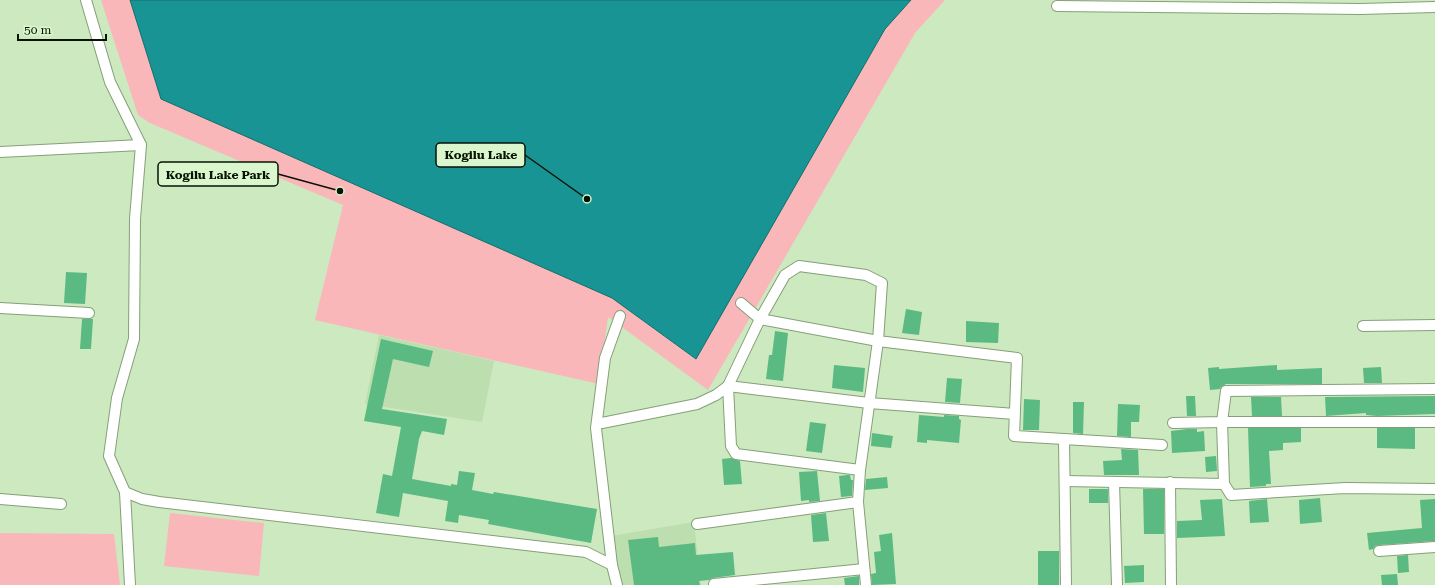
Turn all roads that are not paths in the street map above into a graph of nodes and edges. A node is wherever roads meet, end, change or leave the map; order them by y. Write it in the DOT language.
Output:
graph roads {
  1 [pos="86,0"];
  2 [pos="1056,6"];
  3 [pos="1435,7"];
  4 [pos="140,145"];
  5 [pos="0,152"];
  6 [pos="741,303"];
  7 [pos="0,308"];
  8 [pos="89,313"];
  9 [pos="620,316"];
  10 [pos="760,319"];
  11 [pos="1435,325"];
  12 [pos="1362,326"];
  13 [pos="878,341"];
  14 [pos="728,386"];
  15 [pos="1435,389"];
  16 [pos="870,402"];
  17 [pos="1015,414"];
  18 [pos="1222,422"];
  19 [pos="1435,422"];
  20 [pos="602,423"];
  21 [pos="1173,423"];
  22 [pos="1064,439"];
  23 [pos="1162,445"];
  24 [pos="860,470"];
  25 [pos="1065,481"];
  26 [pos="1114,482"];
  27 [pos="1170,482"];
  28 [pos="1224,484"];
  29 [pos="1435,489"];
  30 [pos="125,492"];
  31 [pos="0,499"];
  32 [pos="858,502"];
  33 [pos="61,504"];
  34 [pos="697,524"];
  35 [pos="1435,547"];
  36 [pos="1379,551"];
  37 [pos="612,565"];
  38 [pos="864,569"];
  39 [pos="714,584"];
  40 [pos="130,585"];
  41 [pos="617,585"];
  42 [pos="866,585"];
  43 [pos="1066,585"];
  44 [pos="1117,585"];
  45 [pos="1171,585"];
  1 -- 4 [label="street"];
  2 -- 3 [label="street"];
  4 -- 5 [label="street"];
  4 -- 30 [label="street"];
  6 -- 10 [label="street"];
  7 -- 8 [label="street"];
  9 -- 37 [label="street"];
  10 -- 13 [label="street"];
  10 -- 13 [label="street"];
  10 -- 14 [label="street"];
  11 -- 12 [label="street"];
  13 -- 16 [label="street"];
  13 -- 17 [label="street"];
  14 -- 16 [label="street"];
  14 -- 20 [label="street"];
  14 -- 24 [label="street"];
  15 -- 18 [label="street"];
  16 -- 17 [label="street"];
  16 -- 24 [label="street"];
  17 -- 22 [label="street"];
  18 -- 19 [label="street"];
  18 -- 21 [label="street"];
  18 -- 28 [label="street"];
  22 -- 23 [label="street"];
  22 -- 25 [label="street"];
  24 -- 32 [label="street"];
  25 -- 26 [label="street"];
  25 -- 43 [label="street"];
  26 -- 27 [label="street"];
  26 -- 44 [label="street"];
  27 -- 28 [label="street"];
  27 -- 45 [label="street"];
  28 -- 29 [label="street"];
  30 -- 37 [label="street"];
  30 -- 40 [label="street"];
  31 -- 33 [label="street"];
  32 -- 34 [label="street"];
  32 -- 38 [label="street"];
  35 -- 36 [label="street"];
  37 -- 41 [label="street"];
  38 -- 39 [label="street"];
  38 -- 42 [label="street"];
}
